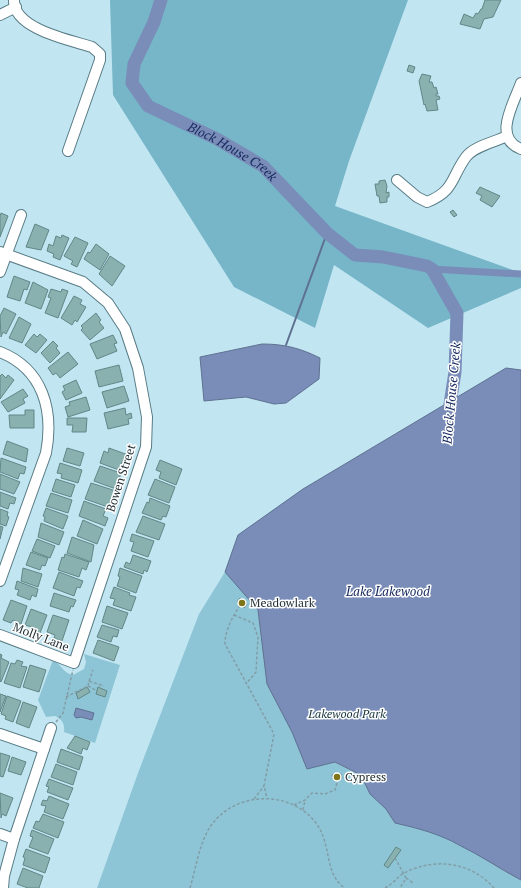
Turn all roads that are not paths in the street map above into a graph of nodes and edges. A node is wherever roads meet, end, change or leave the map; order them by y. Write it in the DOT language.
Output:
graph roads {
  1 [pos="15,4"];
  2 [pos="0,15"];
  3 [pos="521,83"];
  4 [pos="507,136"];
  5 [pos="521,149"];
  6 [pos="68,151"];
  7 [pos="397,180"];
  8 [pos="21,215"];
  9 [pos="3,253"];
  10 [pos="0,272"];
  11 [pos="0,352"];
  12 [pos="0,581"];
  13 [pos="0,635"];
  14 [pos="74,663"];
  15 [pos="51,728"];
  16 [pos="0,734"];
  17 [pos="44,749"];
  18 [pos="0,834"];
  19 [pos="14,839"];
  20 [pos="3,888"];
  1 -- 2 [label="street"];
  1 -- 6 [label="street"];
  3 -- 4 [label="street"];
  4 -- 5 [label="street"];
  4 -- 7 [label="street"];
  8 -- 9 [label="street"];
  9 -- 10 [label="street"];
  9 -- 14 [label="street, Bowen Street"];
  11 -- 12 [label="street"];
  13 -- 14 [label="street, Molly Lane"];
  15 -- 17 [label="street"];
  16 -- 17 [label="street"];
  17 -- 19 [label="street"];
  18 -- 19 [label="street"];
  19 -- 20 [label="street"];
}
